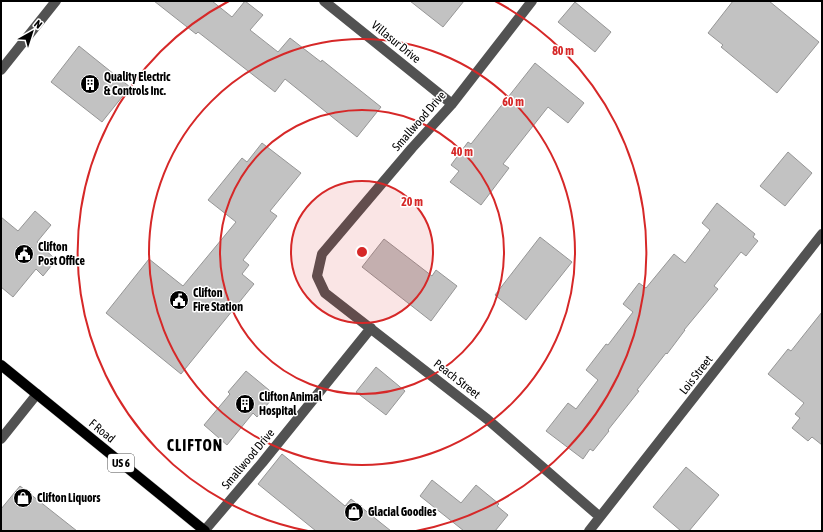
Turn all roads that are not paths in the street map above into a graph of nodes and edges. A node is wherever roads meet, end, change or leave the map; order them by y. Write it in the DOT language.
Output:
graph roads {
  1 [pos="56,1"];
  2 [pos="324,1"];
  3 [pos="532,1"];
  4 [pos="1,70"];
  5 [pos="452,104"];
  6 [pos="822,234"];
  7 [pos="322,254"];
  8 [pos="371,328"];
  9 [pos="1,365"];
  10 [pos="37,394"];
  11 [pos="1,439"];
  12 [pos="600,517"];
  13 [pos="205,531"];
  14 [pos="589,531"];
  1 -- 4 [label="street"];
  2 -- 5 [label="street, Villasur Drive"];
  3 -- 5 [label="street, Smallwood Drive"];
  5 -- 7 [label="street, Smallwood Drive"];
  6 -- 12 [label="street, Lois Street"];
  7 -- 8 [label="street, Peach Street"];
  8 -- 12 [label="street, Peach Street"];
  8 -- 13 [label="street, Smallwood Drive"];
  9 -- 10 [label="main road, F Road / US 6"];
  10 -- 11 [label="street"];
  10 -- 13 [label="main road, F Road / US 6"];
  12 -- 14 [label="street, Lois Street"];
}
